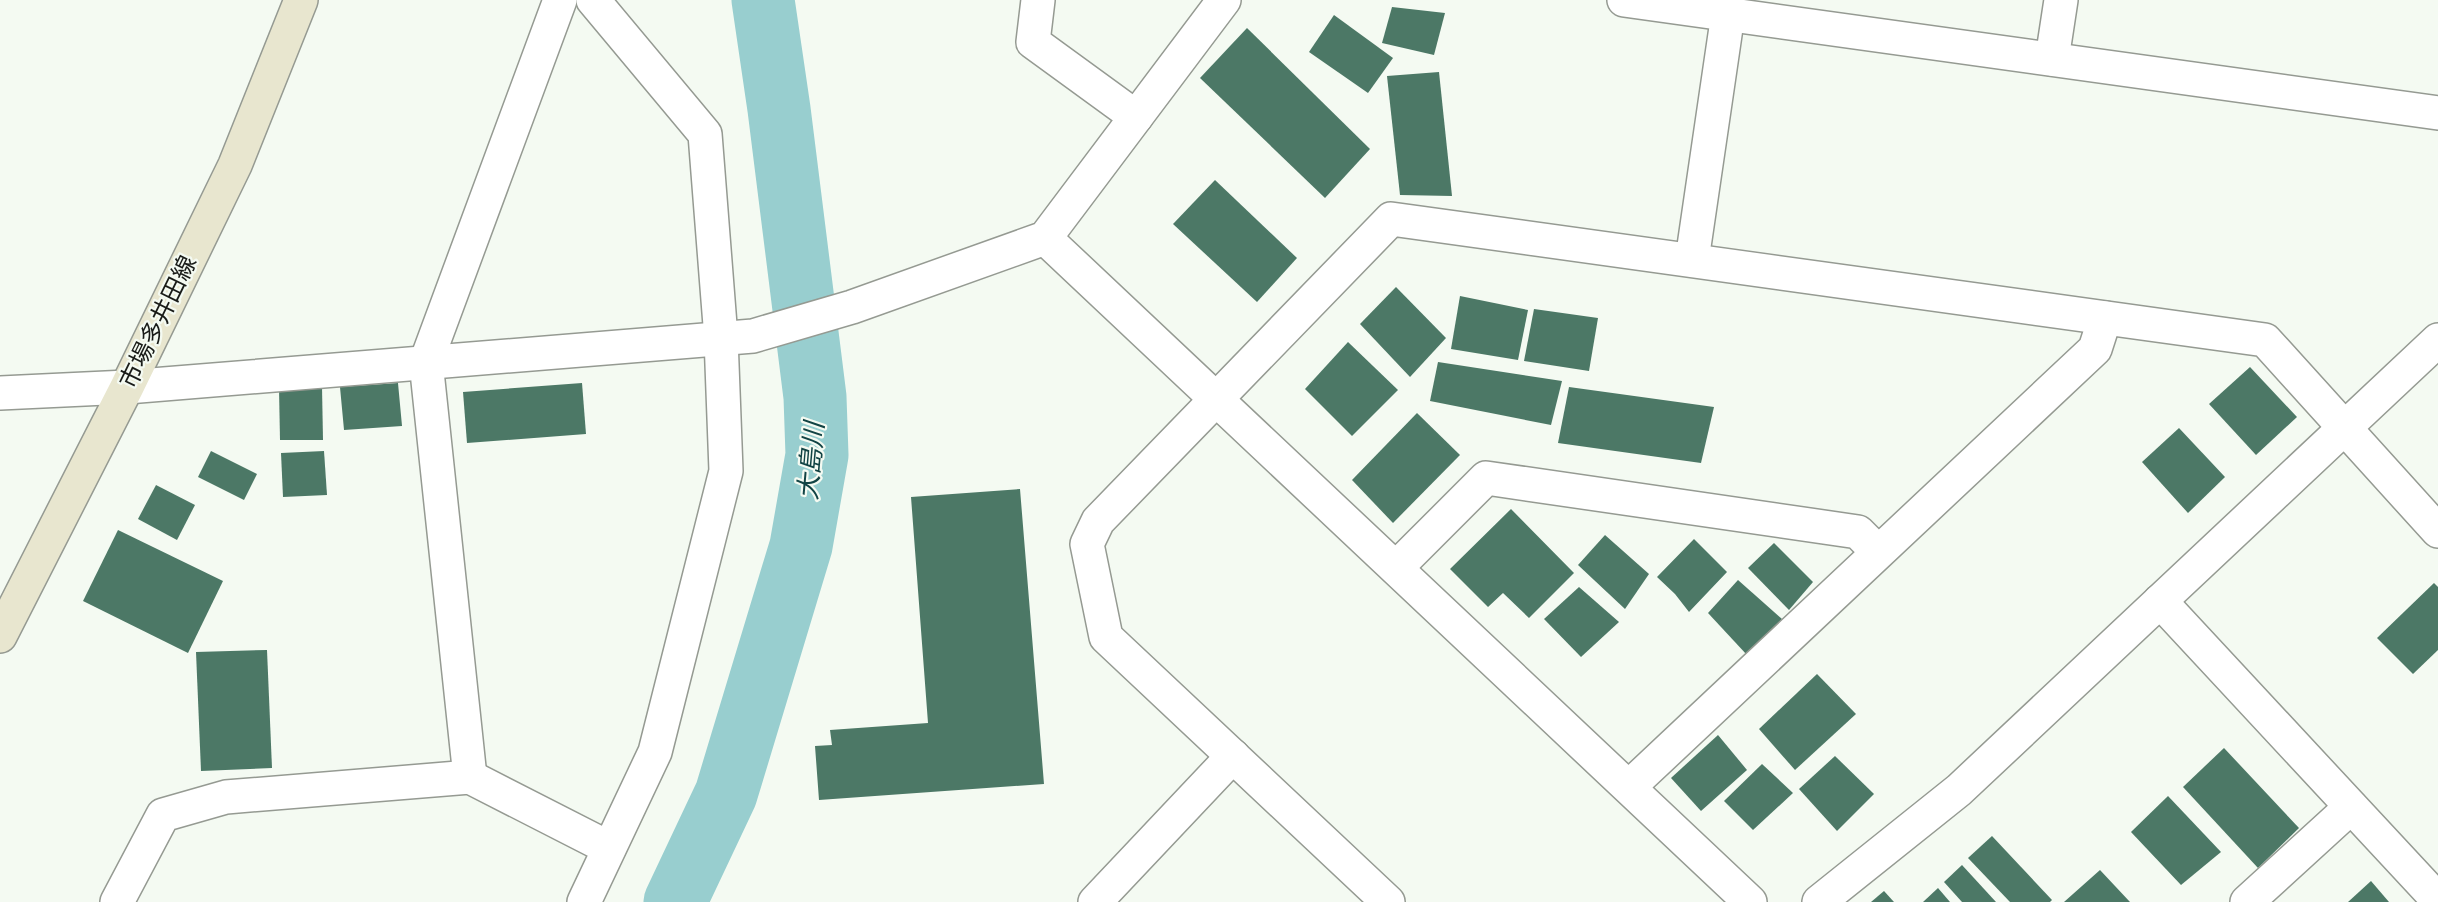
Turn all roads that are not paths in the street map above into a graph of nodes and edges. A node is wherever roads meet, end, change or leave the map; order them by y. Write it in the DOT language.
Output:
graph roads {
  1 [pos="301,0"];
  2 [pos="560,0"];
  3 [pos="593,0"];
  4 [pos="1038,0"];
  5 [pos="1224,0"];
  6 [pos="1623,0"];
  7 [pos="2061,0"];
  8 [pos="1728,15"];
  9 [pos="2052,59"];
  10 [pos="2438,113"];
  11 [pos="1136,117"];
  12 [pos="1045,238"];
  13 [pos="1692,261"];
  14 [pos="2105,318"];
  15 [pos="721,338"];
  16 [pos="2438,340"];
  17 [pos="426,362"];
  18 [pos="127,387"];
  19 [pos="0,393"];
  20 [pos="1215,398"];
  21 [pos="2343,428"];
  22 [pos="2438,531"];
  23 [pos="1878,552"];
  24 [pos="1396,568"];
  25 [pos="2160,601"];
  26 [pos="0,636"];
  27 [pos="1233,756"];
  28 [pos="470,777"];
  29 [pos="1629,787"];
  30 [pos="2351,807"];
  31 [pos="609,848"];
  32 [pos="2438,900"];
  33 [pos="117,902"];
  34 [pos="584,902"];
  35 [pos="1095,902"];
  36 [pos="1388,902"];
  37 [pos="1750,902"];
  38 [pos="1819,902"];
  39 [pos="2247,902"];
  1 -- 18 [label="main road, 市場多井田線"];
  2 -- 17 [label="street"];
  3 -- 15 [label="street"];
  4 -- 11 [label="street"];
  5 -- 11 [label="street"];
  6 -- 8 [label="street"];
  7 -- 9 [label="street"];
  8 -- 9 [label="street"];
  8 -- 13 [label="street"];
  9 -- 10 [label="street"];
  11 -- 12 [label="street"];
  12 -- 15 [label="street"];
  12 -- 20 [label="street"];
  13 -- 14 [label="street"];
  13 -- 20 [label="street"];
  14 -- 21 [label="street"];
  14 -- 23 [label="street"];
  15 -- 17 [label="street"];
  15 -- 31 [label="street"];
  16 -- 21 [label="street"];
  17 -- 18 [label="street"];
  17 -- 28 [label="street"];
  18 -- 19 [label="street"];
  18 -- 26 [label="main road, 市場多井田線"];
  20 -- 24 [label="street"];
  20 -- 27 [label="street"];
  21 -- 22 [label="street"];
  21 -- 25 [label="street"];
  23 -- 24 [label="street"];
  23 -- 29 [label="street"];
  24 -- 29 [label="street"];
  25 -- 30 [label="street"];
  25 -- 38 [label="street"];
  27 -- 35 [label="street"];
  27 -- 36 [label="street"];
  28 -- 31 [label="street"];
  28 -- 33 [label="street"];
  29 -- 37 [label="street"];
  30 -- 32 [label="street"];
  30 -- 39 [label="street"];
  31 -- 34 [label="street"];
}
